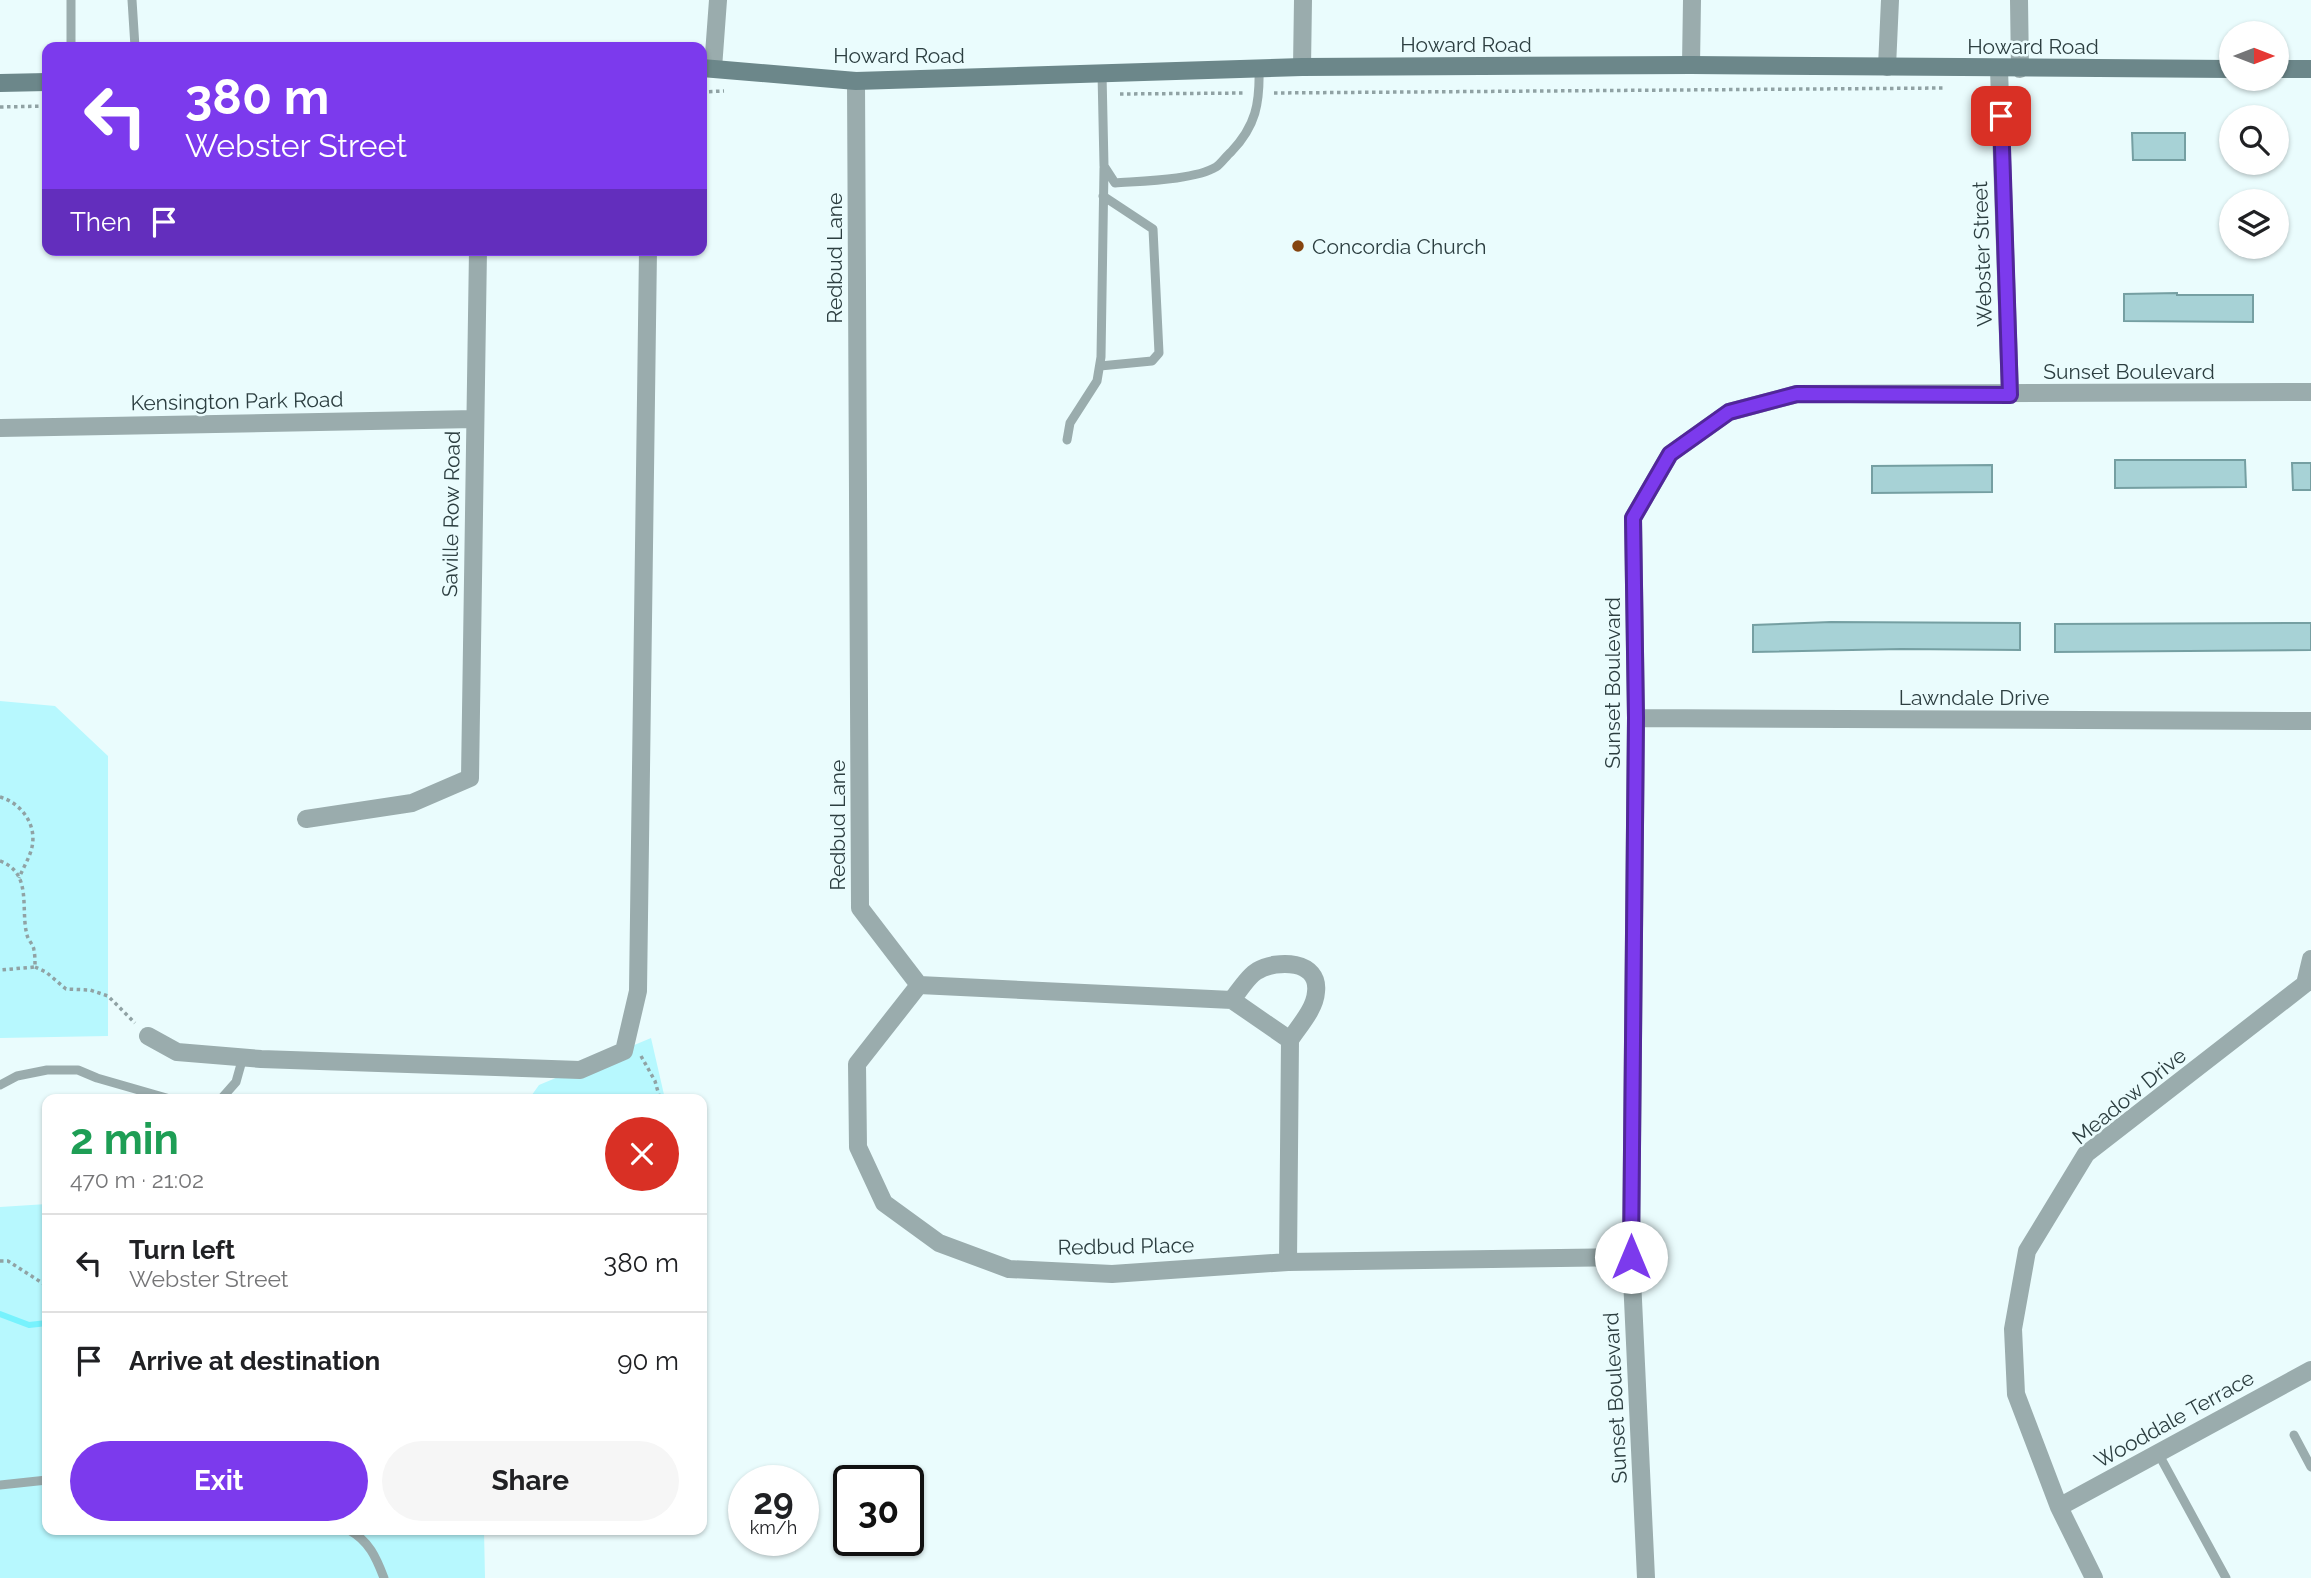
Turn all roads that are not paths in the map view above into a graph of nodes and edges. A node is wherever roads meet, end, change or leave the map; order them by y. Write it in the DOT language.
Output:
graph roads {
  1 [pos="71,0"];
  2 [pos="132,0"];
  3 [pos="718,0"];
  4 [pos="1303,0"];
  5 [pos="1692,0"];
  6 [pos="1890,0"];
  7 [pos="2019,0"];
  8 [pos="71,42"];
  9 [pos="135,42"];
  10 [pos="1692,65"];
  11 [pos="1302,67"];
  12 [pos="1888,67"];
  13 [pos="707,68"];
  14 [pos="1259,68"];
  15 [pos="1999,69"];
  16 [pos="2020,69"];
  17 [pos="2311,69"];
  18 [pos="1102,73"];
  19 [pos="2289,74"];
  20 [pos="2219,77"];
  21 [pos="856,81"];
  22 [pos="42,82"];
  23 [pos="0,83"];
  24 [pos="1104,166"];
  25 [pos="1103,196"];
  26 [pos="478,256"];
  27 [pos="648,256"];
  28 [pos="1100,366"];
  29 [pos="2311,392"];
  30 [pos="2010,395"];
  31 [pos="475,419"];
  32 [pos="0,428"];
  33 [pos="1067,440"];
  34 [pos="1636,718"];
  35 [pos="2311,721"];
  36 [pos="306,819"];
  37 [pos="2311,960"];
  38 [pos="919,985"];
  39 [pos="1232,1000"];
  40 [pos="148,1036"];
  41 [pos="1290,1040"];
  42 [pos="243,1057"];
  43 [pos="0,1085"];
  44 [pos="153,1094"];
  45 [pos="225,1094"];
  46 [pos="1631,1257"];
  47 [pos="1288,1262"];
  48 [pos="2311,1370"];
  49 [pos="2294,1435"];
  50 [pos="2158,1453"];
  51 [pos="2311,1466"];
  52 [pos="42,1481"];
  53 [pos="0,1485"];
  54 [pos="2059,1507"];
  55 [pos="358,1535"];
  56 [pos="384,1578"];
  57 [pos="1646,1578"];
  58 [pos="2094,1578"];
  59 [pos="2226,1578"];
  1 -- 8 [label="lane"];
  2 -- 9 [label="lane"];
  3 -- 13 [label="street"];
  4 -- 11 [label="street"];
  5 -- 10 [label="street"];
  6 -- 12 [label="street"];
  7 -- 16 [label="street"];
  10 -- 11 [label="street, Howard Road"];
  10 -- 12 [label="street, Howard Road"];
  11 -- 14 [label="street, Howard Road"];
  12 -- 15 [label="street, Howard Road"];
  13 -- 21 [label="street, Howard Road"];
  14 -- 18 [label="street, Howard Road"];
  14 -- 24 [label="lane"];
  15 -- 16 [label="street, Howard Road"];
  15 -- 30 [label="street, Webster Street"];
  16 -- 20 [label="street, Howard Road"];
  17 -- 19 [label="street"];
  18 -- 21 [label="street, Howard Road"];
  18 -- 24 [label="lane"];
  21 -- 38 [label="street, Redbud Lane"];
  22 -- 23 [label="street"];
  24 -- 25 [label="lane"];
  25 -- 28 [label="lane"];
  25 -- 28 [label="lane"];
  26 -- 31 [label="street, Saville Row Road"];
  27 -- 42 [label="street"];
  28 -- 33 [label="lane"];
  29 -- 30 [label="street, Sunset Boulevard"];
  30 -- 34 [label="street, Sunset Boulevard"];
  31 -- 32 [label="street, Kensington Park Road"];
  31 -- 36 [label="street, Saville Row Road"];
  34 -- 35 [label="street, Lawndale Drive"];
  34 -- 46 [label="street, Sunset Boulevard"];
  37 -- 54 [label="street, Meadow Drive"];
  38 -- 39 [label="street"];
  38 -- 47 [label="street, Redbud Place"];
  39 -- 41 [label="street"];
  39 -- 41 [label="street"];
  40 -- 42 [label="street"];
  41 -- 47 [label="street"];
  42 -- 45 [label="lane"];
  43 -- 44 [label="lane"];
  46 -- 47 [label="street, Redbud Place"];
  46 -- 57 [label="street, Sunset Boulevard"];
  48 -- 50 [label="street, Wooddale Terrace"];
  49 -- 51 [label="lane"];
  50 -- 54 [label="street, Wooddale Terrace"];
  50 -- 59 [label="lane"];
  52 -- 53 [label="lane"];
  54 -- 58 [label="street, Meadow Drive"];
  55 -- 56 [label="lane"];
}
